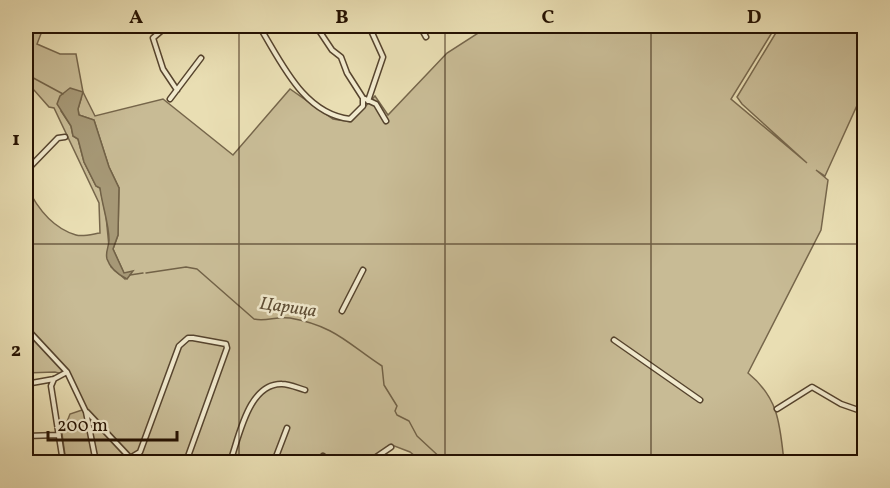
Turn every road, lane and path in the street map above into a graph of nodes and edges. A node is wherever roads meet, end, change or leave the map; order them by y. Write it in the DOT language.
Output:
graph roads {
  1 [pos="167,26"];
  2 [pos="259,26"];
  3 [pos="316,26"];
  4 [pos="369,26"];
  5 [pos="420,26"];
  6 [pos="426,37"];
  7 [pos="201,58"];
  8 [pos="177,90"];
  9 [pos="170,99"];
  10 [pos="366,99"];
  11 [pos="386,121"];
  12 [pos="65,137"];
  13 [pos="26,171"];
  14 [pos="363,270"];
  15 [pos="342,311"];
  16 [pos="26,328"];
  17 [pos="614,340"];
  18 [pos="67,372"];
  19 [pos="54,379"];
  20 [pos="26,384"];
  21 [pos="305,390"];
  22 [pos="700,400"];
  23 [pos="777,409"];
  24 [pos="86,412"];
  25 [pos="864,412"];
  26 [pos="287,428"];
  27 [pos="58,435"];
  28 [pos="26,436"];
  29 [pos="391,447"];
  30 [pos="322,456"];
  31 [pos="130,458"];
  32 [pos="63,462"];
  33 [pos="96,462"];
  34 [pos="134,462"];
  35 [pos="186,462"];
  36 [pos="230,462"];
  37 [pos="274,462"];
  38 [pos="320,462"];
  39 [pos="369,462"];
  1 -- 8 [label="street"];
  2 -- 10 [label="street"];
  3 -- 10 [label="street"];
  4 -- 10 [label="street"];
  5 -- 6 [label="street"];
  7 -- 8 [label="street"];
  8 -- 9 [label="street"];
  10 -- 11 [label="street"];
  12 -- 13 [label="street"];
  14 -- 15 [label="street"];
  16 -- 18 [label="street"];
  17 -- 22 [label="street"];
  18 -- 19 [label="street"];
  18 -- 24 [label="street"];
  19 -- 20 [label="street"];
  19 -- 27 [label="street"];
  21 -- 36 [label="street"];
  23 -- 25 [label="street"];
  24 -- 31 [label="street"];
  24 -- 33 [label="street"];
  26 -- 37 [label="street"];
  27 -- 28 [label="street"];
  27 -- 32 [label="street"];
  29 -- 39 [label="street"];
  30 -- 38 [label="street"];
  31 -- 34 [label="street"];
  31 -- 35 [label="street"];
}
